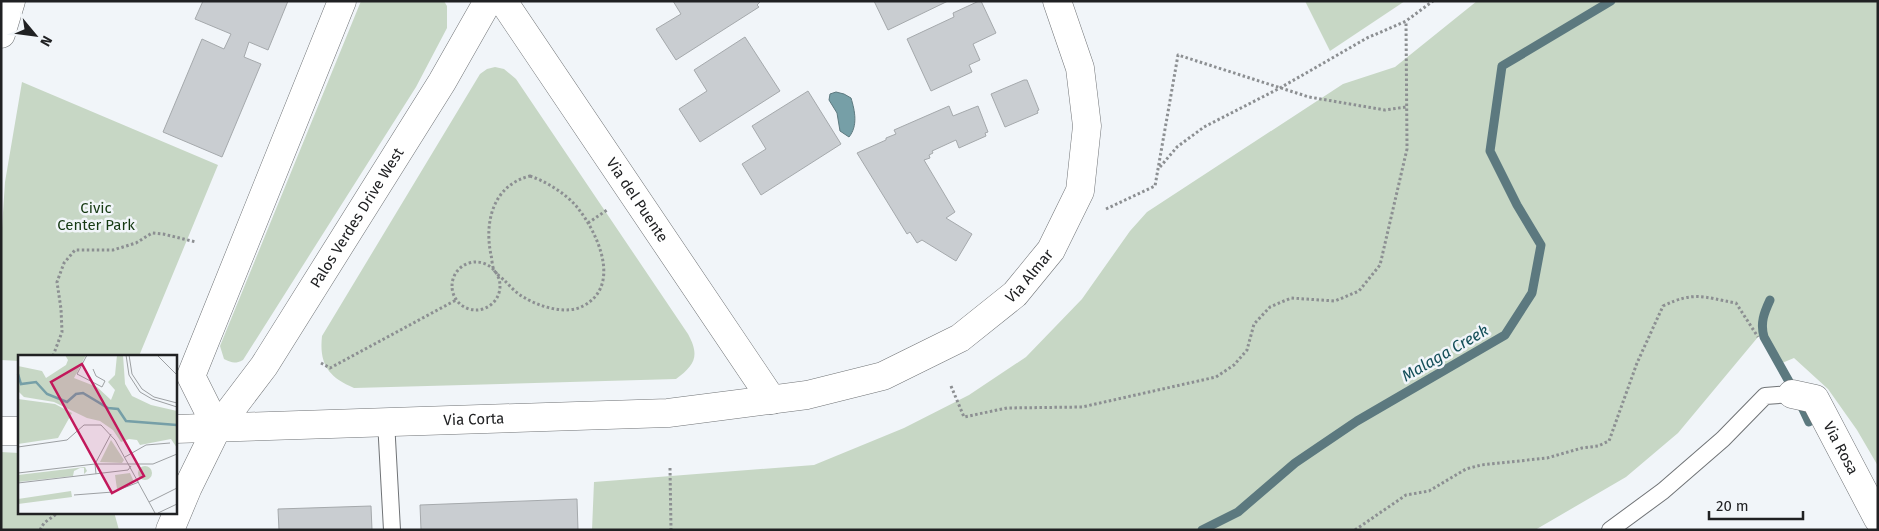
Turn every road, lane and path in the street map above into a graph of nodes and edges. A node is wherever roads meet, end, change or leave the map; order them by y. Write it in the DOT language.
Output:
graph roads {
  1 [pos="11,1"];
  2 [pos="342,1"];
  3 [pos="488,1"];
  4 [pos="503,1"];
  5 [pos="1057,1"];
  6 [pos="1433,1"];
  7 [pos="1406,21"];
  8 [pos="1,34"];
  9 [pos="1280,88"];
  10 [pos="1406,107"];
  11 [pos="1158,169"];
  12 [pos="1106,209"];
  13 [pos="607,210"];
  14 [pos="588,223"];
  15 [pos="196,242"];
  16 [pos="494,270"];
  17 [pos="456,300"];
  18 [pos="1758,337"];
  19 [pos="54,355"];
  20 [pos="321,363"];
  21 [pos="951,386"];
  22 [pos="1792,394"];
  23 [pos="772,400"];
  24 [pos="386,421"];
  25 [pos="216,428"];
  26 [pos="176,429"];
  27 [pos="1,431"];
  28 [pos="18,431"];
  29 [pos="670,468"];
  30 [pos="57,514"];
  31 [pos="1878,519"];
  32 [pos="40,530"];
  33 [pos="170,530"];
  34 [pos="392,530"];
  35 [pos="671,530"];
  36 [pos="1355,530"];
  37 [pos="1610,530"];
  1 -- 8 [label="street"];
  2 -- 25 [label="street"];
  3 -- 25 [label="street, Palos Verdes Drive West"];
  4 -- 23 [label="street, Via del Puente"];
  5 -- 23 [label="street, Via Almar"];
  6 -- 7 [label="path"];
  7 -- 9 [label="path"];
  7 -- 10 [label="path"];
  9 -- 10 [label="path"];
  9 -- 11 [label="path"];
  9 -- 11 [label="path"];
  10 -- 21 [label="path"];
  11 -- 12 [label="path"];
  13 -- 14 [label="path"];
  14 -- 16 [label="path"];
  14 -- 16 [label="path"];
  15 -- 19 [label="path"];
  16 -- 17 [label="path"];
  16 -- 17 [label="path"];
  17 -- 20 [label="path"];
  18 -- 36 [label="path"];
  22 -- 31 [label="street, Via Rosa"];
  22 -- 37 [label="lane"];
  23 -- 24 [label="street, Via Corta"];
  24 -- 25 [label="street, Via Corta"];
  24 -- 34 [label="lane"];
  25 -- 26 [label="street, Via Corta"];
  25 -- 33 [label="street, Palos Verdes Drive West"];
  27 -- 28 [label="street"];
  29 -- 35 [label="path"];
  30 -- 32 [label="path"];
}
